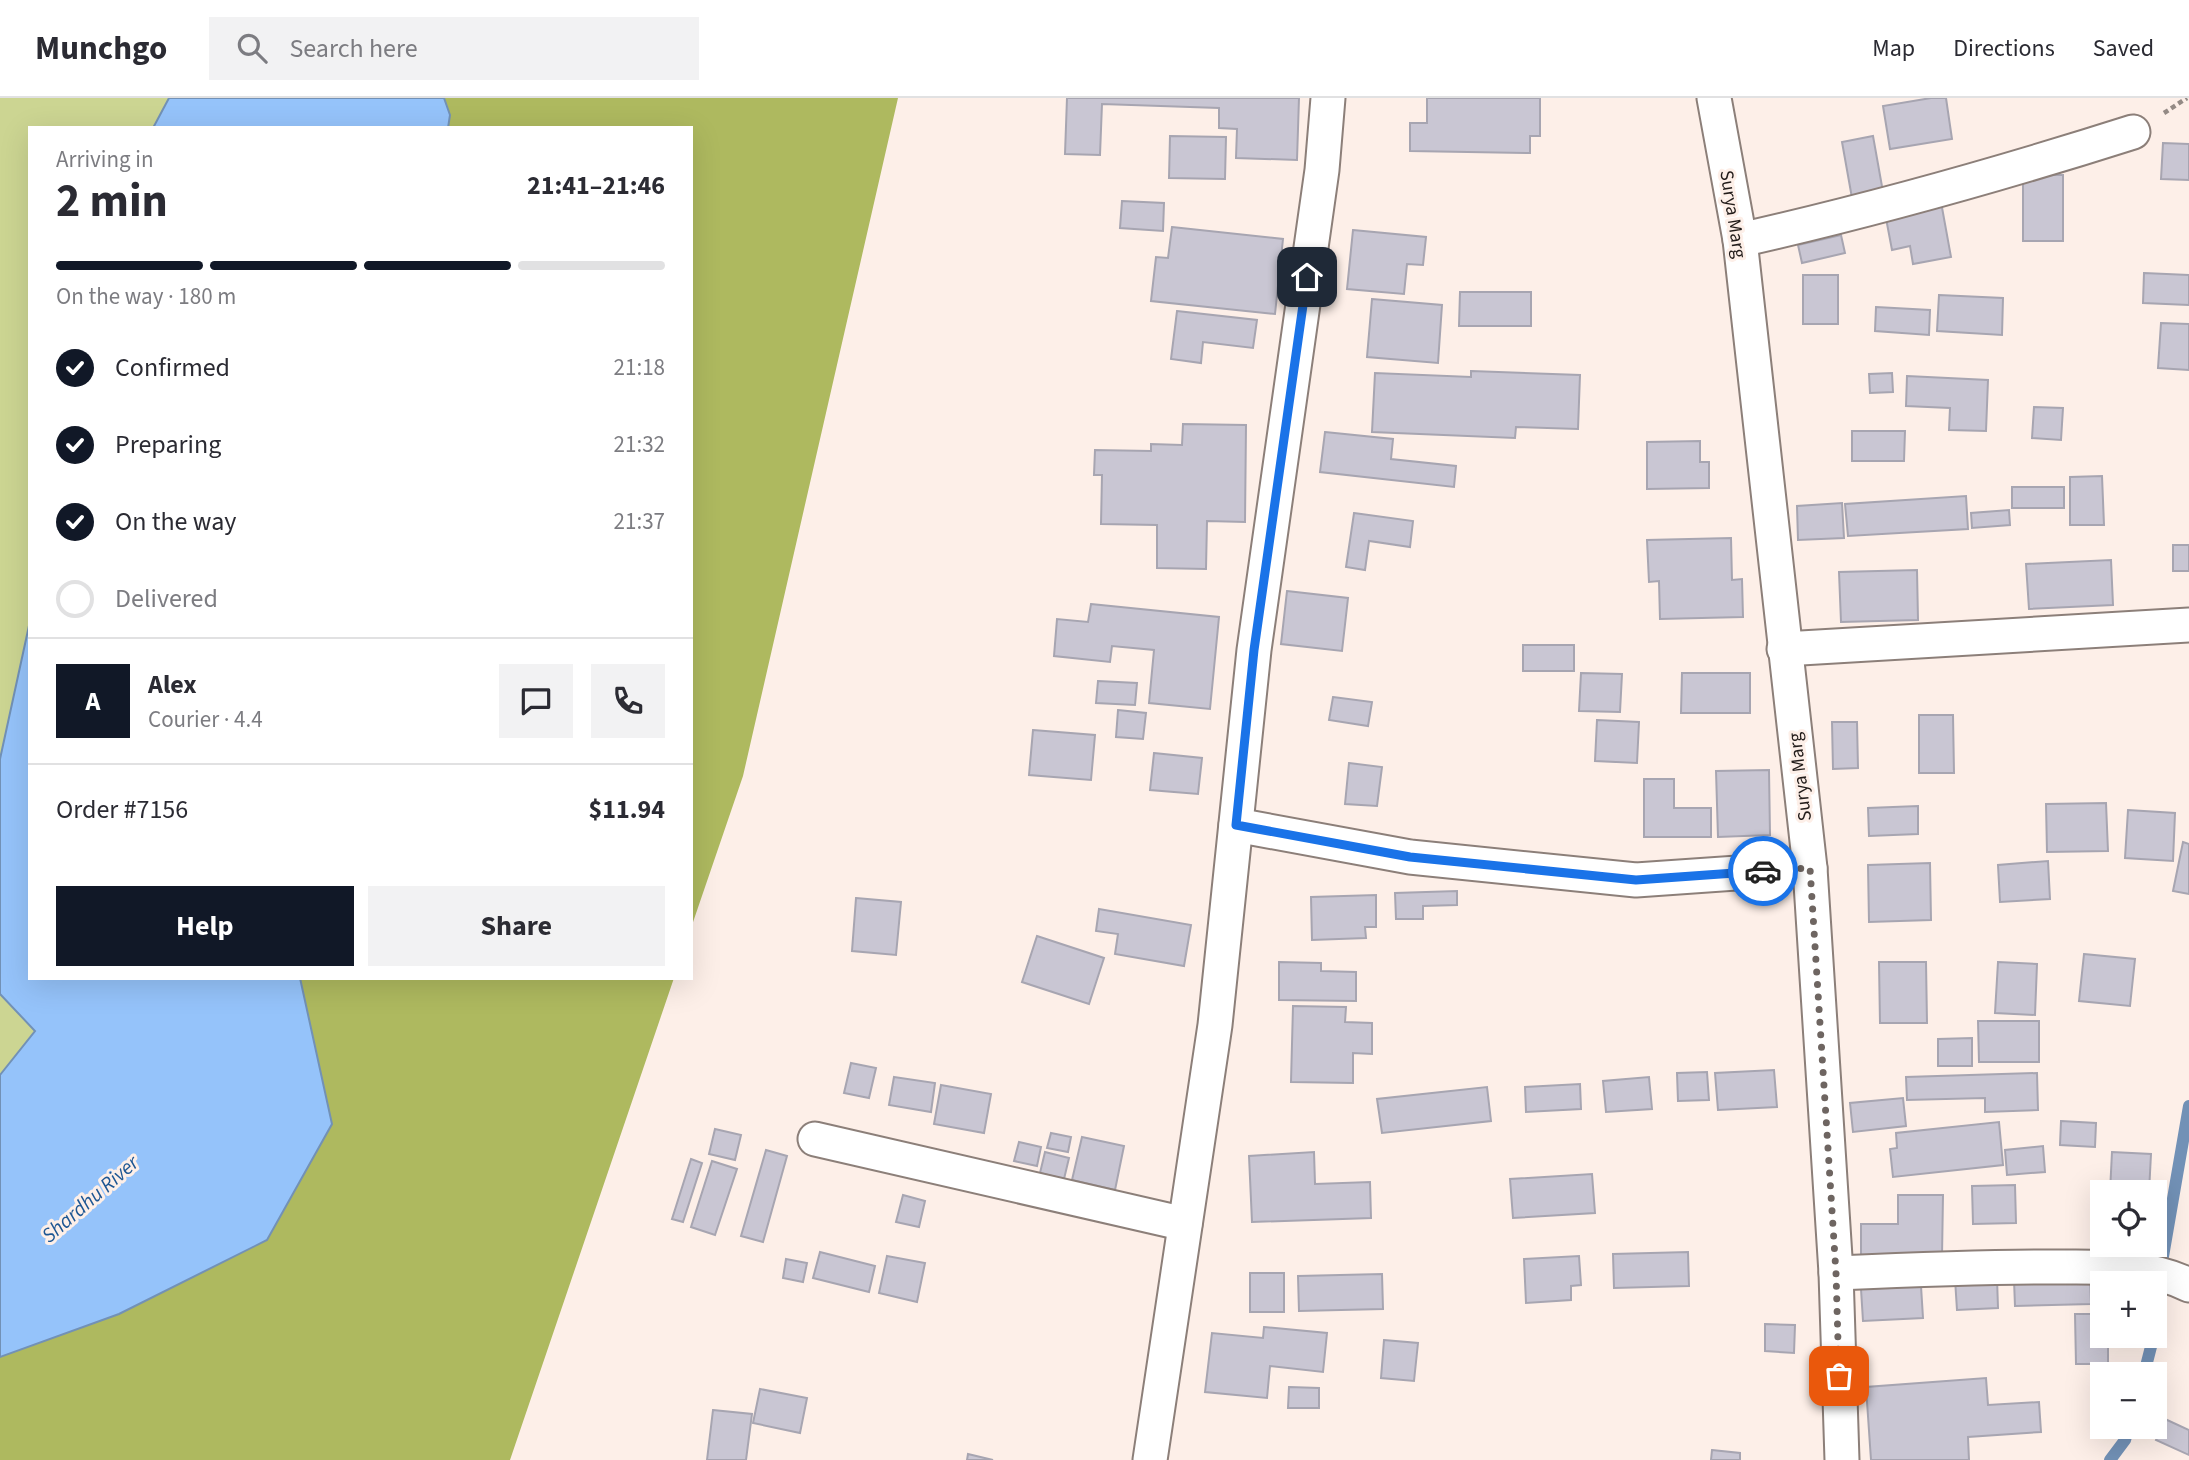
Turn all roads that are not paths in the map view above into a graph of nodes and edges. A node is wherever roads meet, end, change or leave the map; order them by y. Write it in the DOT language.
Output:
graph roads {
  1 [pos="1328,98"];
  2 [pos="1714,98"];
  3 [pos="2133,132"];
  4 [pos="1740,240"];
  5 [pos="2189,625"];
  6 [pos="1784,649"];
  7 [pos="1236,825"];
  8 [pos="1810,868"];
  9 [pos="815,1139"];
  10 [pos="1185,1224"];
  11 [pos="1836,1273"];
  12 [pos="2184,1283"];
  13 [pos="1150,1460"];
  14 [pos="1842,1460"];
  1 -- 7 [label="street"];
  2 -- 4 [label="street, Surya Marg"];
  3 -- 4 [label="street"];
  4 -- 6 [label="street, Surya Marg"];
  5 -- 6 [label="street"];
  6 -- 8 [label="street, Surya Marg"];
  7 -- 8 [label="street"];
  7 -- 10 [label="street"];
  8 -- 11 [label="street, Surya Marg"];
  9 -- 10 [label="street"];
  10 -- 13 [label="street"];
  11 -- 12 [label="street"];
  11 -- 14 [label="street, Surya Marg"];
}
